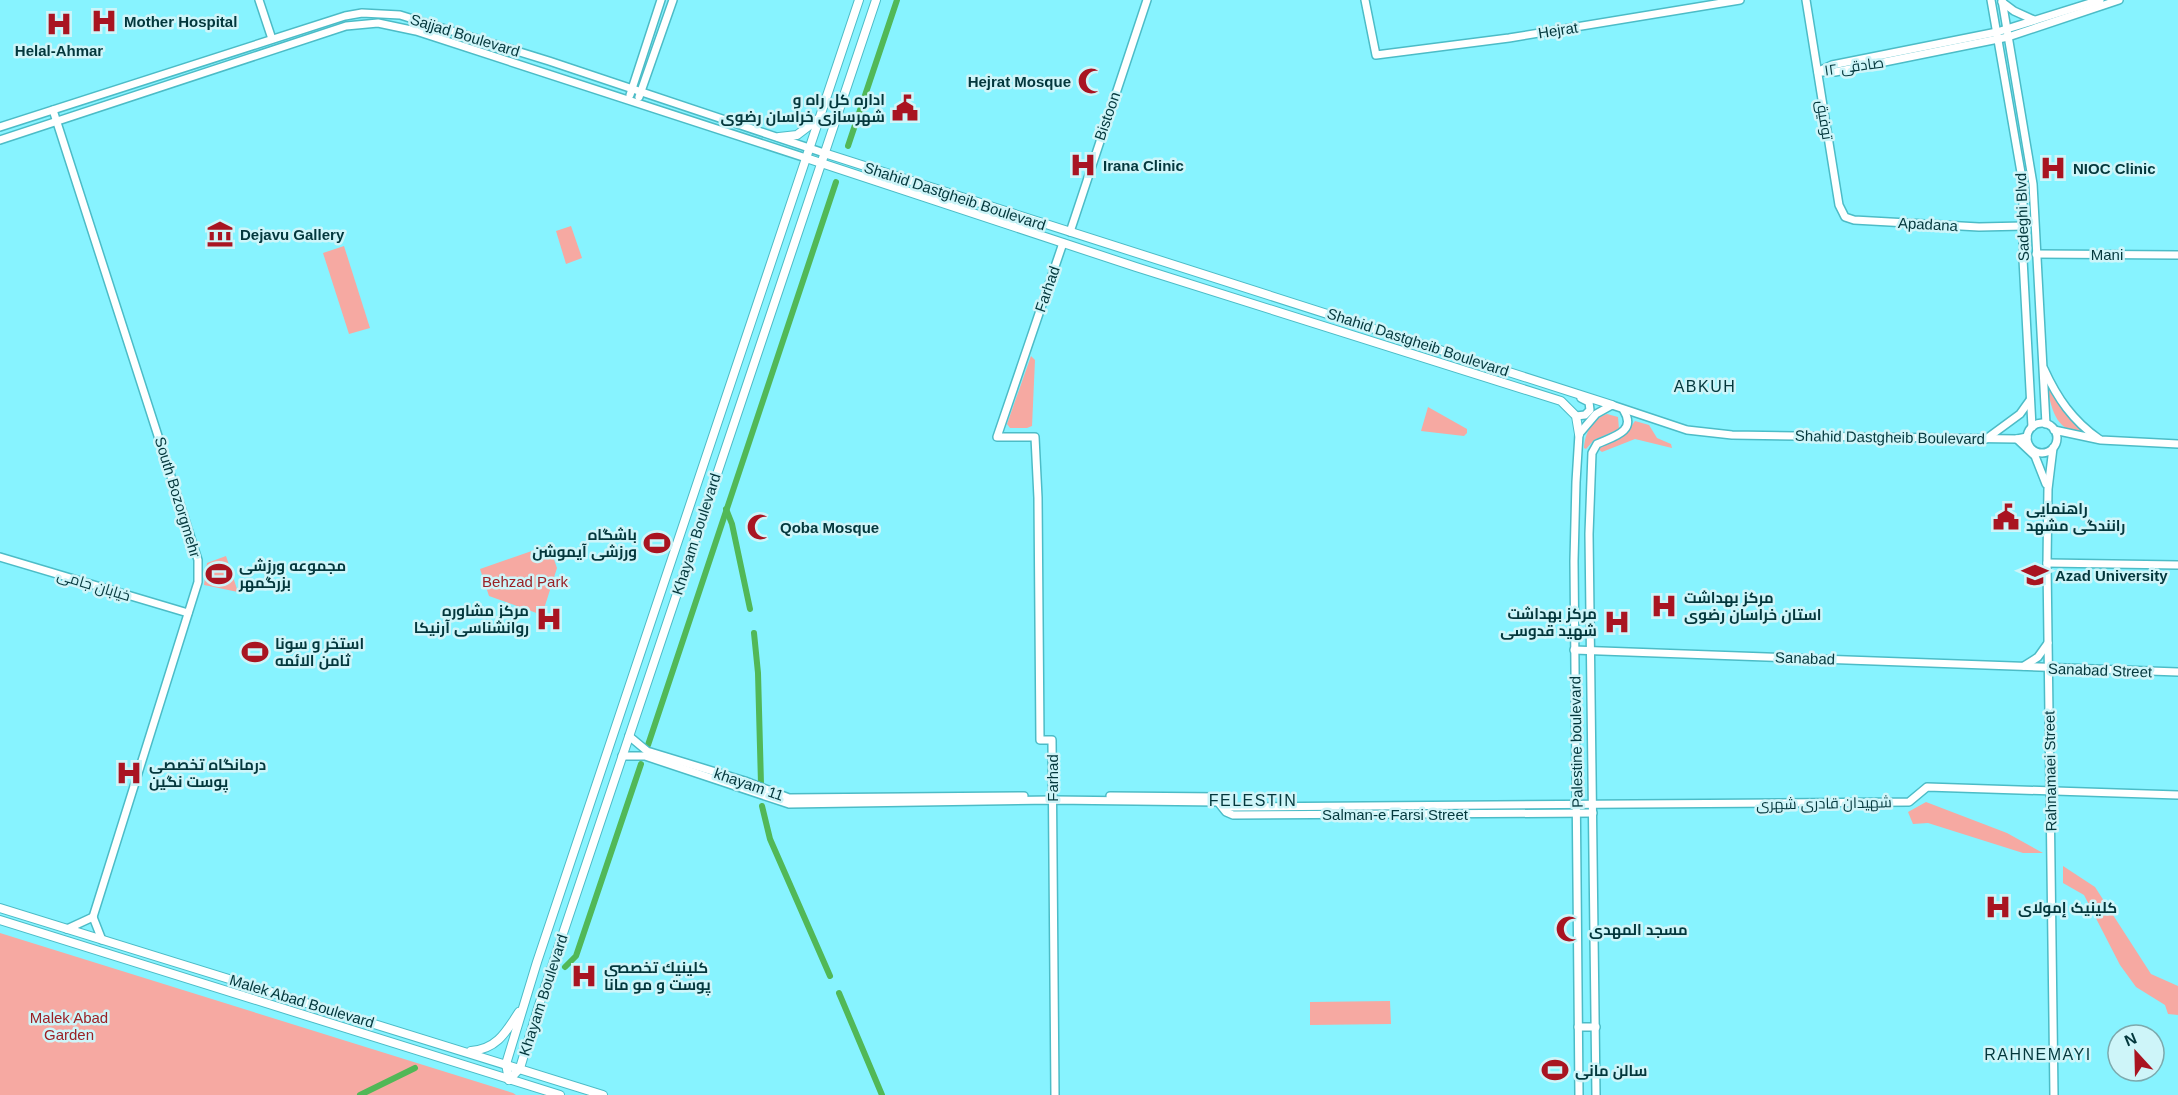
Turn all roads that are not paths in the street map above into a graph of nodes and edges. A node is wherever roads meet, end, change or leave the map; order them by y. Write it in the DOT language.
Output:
graph roads {
  1 [pos="259,0"];
  2 [pos="661,0"];
  3 [pos="673,0"];
  4 [pos="859,0"];
  5 [pos="876,0"];
  6 [pos="1147,0"];
  7 [pos="1365,0"];
  8 [pos="1740,0"];
  9 [pos="1806,0"];
  10 [pos="1991,0"];
  11 [pos="2100,0"];
  12 [pos="2119,0"];
  13 [pos="2002,1"];
  14 [pos="2035,24"];
  15 [pos="2007,33"];
  16 [pos="1997,35"];
  17 [pos="272,39"];
  18 [pos="2010,49"];
  19 [pos="1818,72"];
  20 [pos="631,90"];
  21 [pos="640,93"];
  22 [pos="628,100"];
  23 [pos="637,103"];
  24 [pos="53,110"];
  25 [pos="819,118"];
  26 [pos="57,122"];
  27 [pos="0,127"];
  28 [pos="779,137"];
  29 [pos="0,140"];
  30 [pos="809,148"];
  31 [pos="824,153"];
  32 [pos="806,158"];
  33 [pos="821,164"];
  34 [pos="1839,205"];
  35 [pos="2024,226"];
  36 [pos="1070,232"];
  37 [pos="1063,243"];
  38 [pos="2036,254"];
  39 [pos="2178,255"];
  40 [pos="741,352"];
  41 [pos="755,357"];
  42 [pos="2042,364"];
  43 [pos="1559,387"];
  44 [pos="2030,400"];
  45 [pos="1612,405"];
  46 [pos="1624,410"];
  47 [pos="1576,416"];
  48 [pos="2046,424"];
  49 [pos="2032,427"];
  50 [pos="2054,430"];
  51 [pos="1579,434"];
  52 [pos="2027,437"];
  53 [pos="1986,439"];
  54 [pos="2017,439"];
  55 [pos="2101,440"];
  56 [pos="2178,444"];
  57 [pos="2053,448"];
  58 [pos="2048,489"];
  59 [pos="0,556"];
  60 [pos="2047,563"];
  61 [pos="2178,565"];
  62 [pos="188,613"];
  63 [pos="2048,643"];
  64 [pos="1574,650"];
  65 [pos="1589,650"];
  66 [pos="2022,667"];
  67 [pos="2048,668"];
  68 [pos="2178,672"];
  69 [pos="629,736"];
  70 [pos="622,756"];
  71 [pos="2050,791"];
  72 [pos="2178,795"];
  73 [pos="1053,798"];
  74 [pos="913,800"];
  75 [pos="1576,809"];
  76 [pos="1593,809"];
  77 [pos="571,863"];
  78 [pos="585,868"];
  79 [pos="0,908"];
  80 [pos="93,917"];
  81 [pos="0,920"];
  82 [pos="67,929"];
  83 [pos="102,940"];
  84 [pos="524,1004"];
  85 [pos="1578,1027"];
  86 [pos="1596,1027"];
  87 [pos="466,1051"];
  88 [pos="506,1064"];
  89 [pos="520,1068"];
  90 [pos="509,1080"];
  91 [pos="560,1095"];
  92 [pos="603,1095"];
  93 [pos="1055,1095"];
  94 [pos="1579,1095"];
  95 [pos="1596,1095"];
  96 [pos="2054,1095"];
  1 -- 17 [label="main road"];
  2 -- 20 [label="main road"];
  3 -- 21 [label="main road"];
  4 -- 25 [label="main road, Khayam Boulevard"];
  5 -- 31 [label="main road, Khayam Boulevard"];
  6 -- 36 [label="main road, Bistoon"];
  7 -- 8 [label="main road, Hejrat"];
  9 -- 19 [label="main road, توفیق"];
  10 -- 16 [label="main road, Sadeghi Blvd"];
  11 -- 14 [label="main road"];
  12 -- 14 [label="main road"];
  13 -- 14 [label="main road"];
  13 -- 15 [label="main road, Sadeghi Blvd"];
  14 -- 15 [label="main road, صادقی ۱۲"];
  14 -- 18 [label="main road"];
  15 -- 16 [label="main road, صادقی ۱۲"];
  15 -- 18 [label="main road, Sadeghi Blvd"];
  16 -- 19 [label="main road, صادقی ۱۲"];
  16 -- 35 [label="main road, Sadeghi Blvd"];
  17 -- 20 [label="main road, Sajjad Boulevard"];
  17 -- 24 [label="main road, Sajjad Boulevard"];
  18 -- 38 [label="main road, Sadeghi Blvd"];
  19 -- 34 [label="main road, توفیق"];
  20 -- 21 [label="main road, Sajjad Boulevard"];
  20 -- 22 [label="main road"];
  21 -- 23 [label="main road"];
  21 -- 28 [label="main road, Sajjad Boulevard"];
  22 -- 23 [label="main road, Sajjad Boulevard"];
  22 -- 26 [label="main road, Sajjad Boulevard"];
  23 -- 32 [label="main road, Sajjad Boulevard"];
  24 -- 26 [label="main road, South Bozorgmehr"];
  24 -- 27 [label="main road, Sajjad Boulevard"];
  25 -- 28 [label="main road"];
  25 -- 30 [label="main road, Khayam Boulevard"];
  26 -- 29 [label="main road, Sajjad Boulevard"];
  26 -- 62 [label="main road, South Bozorgmehr"];
  28 -- 30 [label="main road, Sajjad Boulevard"];
  30 -- 31 [label="main road, Sajjad Boulevard"];
  30 -- 32 [label="main road, Khayam Boulevard"];
  31 -- 33 [label="main road, Khayam Boulevard"];
  31 -- 36 [label="main road, Shahid Dastgheib Boulevard"];
  32 -- 33 [label="main road, Shahid Dastgheib Boulevard"];
  32 -- 40 [label="main road, Khayam Boulevard"];
  33 -- 37 [label="main road, Shahid Dastgheib Boulevard"];
  33 -- 41 [label="main road, Khayam Boulevard"];
  34 -- 35 [label="main road, Apadana"];
  35 -- 44 [label="main road, Sadeghi Blvd"];
  36 -- 43 [label="main road, Shahid Dastgheib Boulevard"];
  37 -- 47 [label="main road, Shahid Dastgheib Boulevard"];
  37 -- 73 [label="main road, Farhad"];
  38 -- 39 [label="main road, Mani"];
  38 -- 42 [label="main road, Sadeghi Blvd"];
  40 -- 41 [label="main road"];
  40 -- 77 [label="main road, Khayam Boulevard"];
  41 -- 69 [label="main road, Khayam Boulevard"];
  42 -- 48 [label="main road, Sadeghi Blvd"];
  42 -- 55 [label="main road"];
  43 -- 45 [label="main road, Shahid Dastgheib Boulevard"];
  43 -- 47 [label="main road"];
  44 -- 49 [label="main road, Sadeghi Blvd"];
  44 -- 53 [label="main road"];
  45 -- 46 [label="main road, Shahid Dastgheib Boulevard"];
  45 -- 51 [label="main road"];
  46 -- 53 [label="main road, Shahid Dastgheib Boulevard"];
  46 -- 65 [label="main road, Palestine boulevard"];
  47 -- 51 [label="main road"];
  48 -- 49 [label="main road"];
  48 -- 50 [label="main road"];
  49 -- 52 [label="main road"];
  50 -- 55 [label="main road"];
  50 -- 57 [label="main road"];
  51 -- 64 [label="main road, Palestine boulevard"];
  52 -- 54 [label="main road, Shahid Dastgheib Boulevard"];
  52 -- 57 [label="main road"];
  53 -- 54 [label="main road, Shahid Dastgheib Boulevard"];
  54 -- 58 [label="main road"];
  55 -- 56 [label="main road"];
  57 -- 58 [label="main road, Rahnamaei Street"];
  58 -- 60 [label="main road, Rahnamaei Street"];
  59 -- 62 [label="main road, خیابان جامی"];
  60 -- 61 [label="main road"];
  60 -- 63 [label="main road, Rahnamaei Street"];
  62 -- 80 [label="main road, South Bozorgmehr"];
  63 -- 66 [label="main road"];
  63 -- 67 [label="main road, Rahnamaei Street"];
  64 -- 65 [label="main road"];
  64 -- 75 [label="main road, Palestine boulevard"];
  65 -- 66 [label="main road, Sanabad"];
  65 -- 76 [label="main road, Palestine boulevard"];
  66 -- 67 [label="main road, Sanabad Street"];
  67 -- 68 [label="main road, Sanabad Street"];
  67 -- 71 [label="main road, Rahnamaei Street"];
  69 -- 70 [label="main road, Khayam Boulevard"];
  69 -- 74 [label="main road, khayam 11"];
  70 -- 74 [label="main road, khayam 11"];
  70 -- 78 [label="main road, Khayam Boulevard"];
  71 -- 72 [label="main road"];
  71 -- 76 [label="main road, شهیدان قادری شهری"];
  71 -- 96 [label="main road, Rahnamaei Street"];
  73 -- 74 [label="main road"];
  73 -- 75 [label="main road, Salman-e Farsi Street"];
  73 -- 93 [label="main road, Farhad"];
  75 -- 76 [label="main road, شهیدان قادری شهری"];
  75 -- 85 [label="main road, Palestine boulevard"];
  76 -- 86 [label="main road, Palestine boulevard"];
  77 -- 78 [label="main road"];
  77 -- 84 [label="main road, Khayam Boulevard"];
  78 -- 89 [label="main road, Khayam Boulevard"];
  79 -- 82 [label="main road, Malek Abad Boulevard"];
  80 -- 82 [label="main road"];
  80 -- 83 [label="main road"];
  81 -- 90 [label="main road, Malek Abad Boulevard"];
  82 -- 83 [label="main road, Malek Abad Boulevard"];
  83 -- 87 [label="main road, Malek Abad Boulevard"];
  84 -- 87 [label="main road"];
  84 -- 88 [label="main road, Khayam Boulevard"];
  85 -- 86 [label="main road"];
  85 -- 94 [label="main road, Palestine boulevard"];
  86 -- 95 [label="main road, Palestine boulevard"];
  87 -- 88 [label="main road, Malek Abad Boulevard"];
  88 -- 89 [label="main road, Malek Abad Boulevard"];
  88 -- 90 [label="main road, Khayam Boulevard"];
  89 -- 90 [label="main road, Khayam Boulevard"];
  89 -- 92 [label="main road, Malek Abad Boulevard"];
  90 -- 91 [label="main road, Malek Abad Boulevard"];
}
